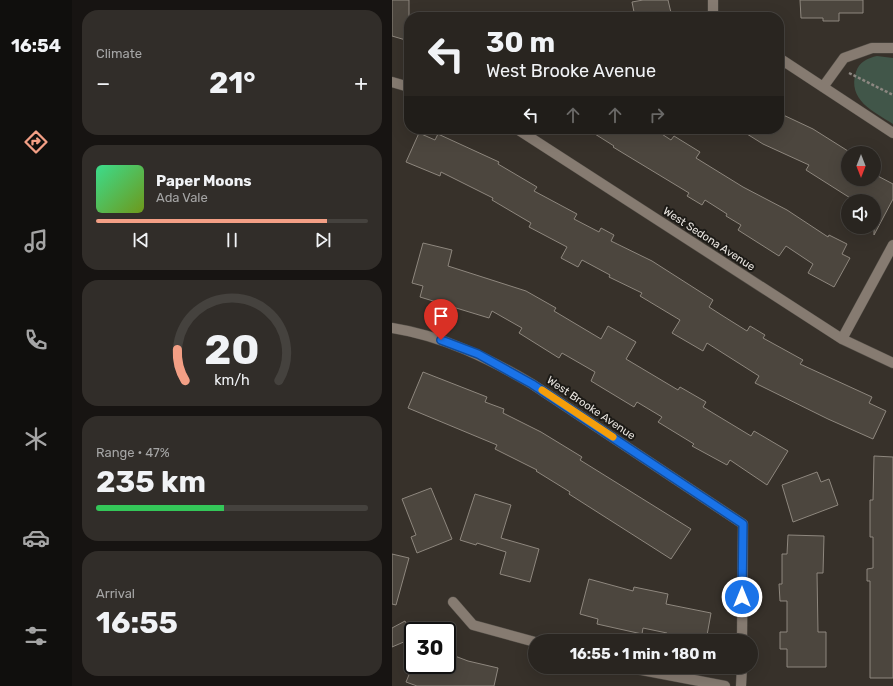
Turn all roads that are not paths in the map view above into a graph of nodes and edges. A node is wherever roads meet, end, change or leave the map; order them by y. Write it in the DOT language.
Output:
graph roads {
  1 [pos="713,0"];
  2 [pos="714,12"];
  3 [pos="893,48"];
  4 [pos="784,61"];
  5 [pos="392,82"];
  6 [pos="404,86"];
  7 [pos="823,87"];
  8 [pos="525,134"];
  9 [pos="893,134"];
  10 [pos="893,245"];
  11 [pos="392,328"];
  12 [pos="842,339"];
  13 [pos="893,363"];
  14 [pos="453,602"];
  15 [pos="742,634"];
  16 [pos="528,640"];
  17 [pos="662,674"];
  18 [pos="742,674"];
  19 [pos="725,686"];
  20 [pos="742,686"];
  1 -- 2 [label="street"];
  3 -- 7 [label="street"];
  4 -- 7 [label="street"];
  5 -- 6 [label="street"];
  7 -- 9 [label="street"];
  8 -- 12 [label="street, West Sedona Avenue"];
  10 -- 12 [label="street"];
  11 -- 15 [label="street, West Brooke Avenue"];
  12 -- 13 [label="street, West Sedona Avenue"];
  14 -- 16 [label="street"];
  17 -- 19 [label="street"];
  18 -- 20 [label="street"];
}
